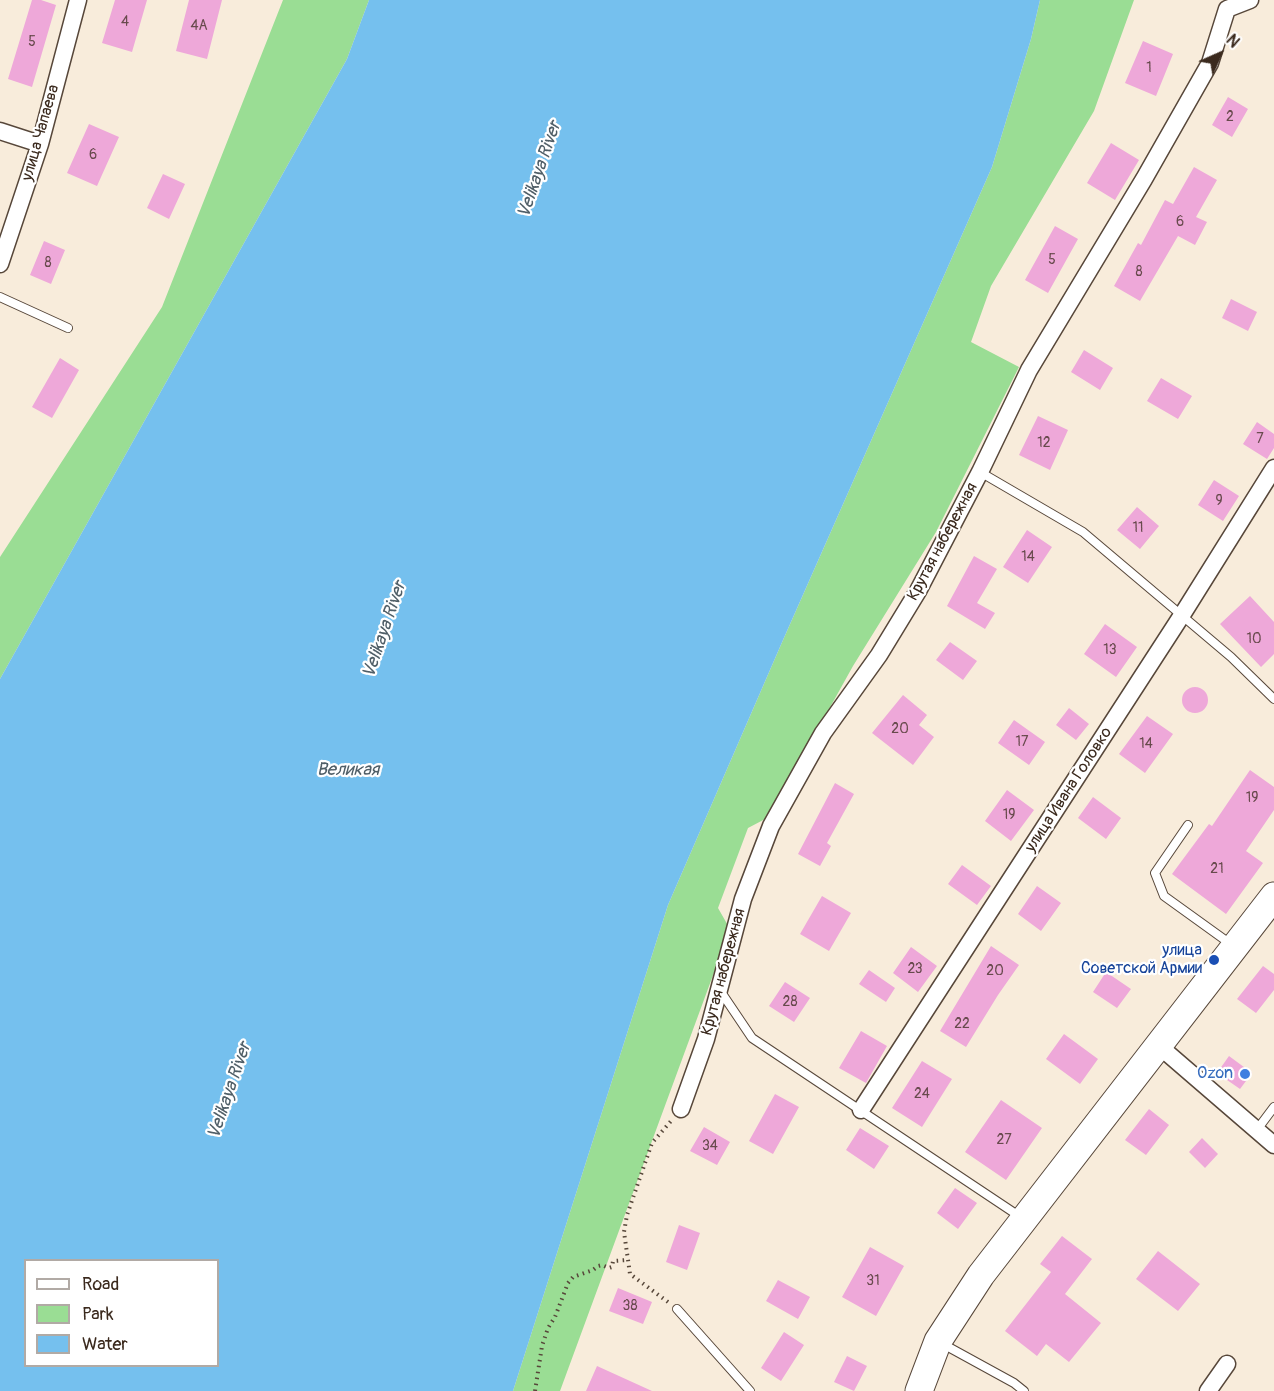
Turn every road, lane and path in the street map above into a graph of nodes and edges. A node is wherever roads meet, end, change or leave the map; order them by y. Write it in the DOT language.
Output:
graph roads {
  1 [pos="78,0"];
  2 [pos="1250,0"];
  3 [pos="0,131"];
  4 [pos="40,144"];
  5 [pos="0,264"];
  6 [pos="0,297"];
  7 [pos="68,328"];
  8 [pos="1274,468"];
  9 [pos="980,472"];
  10 [pos="1182,615"];
  11 [pos="1274,699"];
  12 [pos="1188,825"];
  13 [pos="1274,896"];
  14 [pos="1234,947"];
  15 [pos="718,989"];
  16 [pos="1158,1046"];
  17 [pos="1274,1107"];
  18 [pos="681,1109"];
  19 [pos="861,1110"];
  20 [pos="1256,1131"];
  21 [pos="1274,1145"];
  22 [pos="1024,1219"];
  23 [pos="627,1260"];
  24 [pos="677,1309"];
  25 [pos="938,1341"];
  26 [pos="1227,1364"];
  27 [pos="535,1391"];
  28 [pos="750,1391"];
  29 [pos="919,1391"];
  30 [pos="1024,1391"];
  31 [pos="1208,1391"];
  1 -- 4 [label="street, улица Чапаева"];
  2 -- 9 [label="street, Крутая набережная"];
  3 -- 4 [label="street"];
  4 -- 5 [label="street, улица Чапаева"];
  6 -- 7 [label="lane"];
  8 -- 10 [label="street, улица Ивана Головко"];
  9 -- 10 [label="lane"];
  9 -- 15 [label="street, Крутая набережная"];
  10 -- 11 [label="lane"];
  10 -- 19 [label="street, улица Ивана Головко"];
  12 -- 14 [label="lane"];
  13 -- 14 [label="main road"];
  14 -- 16 [label="main road"];
  15 -- 18 [label="street, Крутая набережная"];
  15 -- 19 [label="lane"];
  16 -- 20 [label="street"];
  16 -- 22 [label="main road"];
  17 -- 20 [label="lane"];
  18 -- 23 [label="path"];
  19 -- 22 [label="lane"];
  20 -- 21 [label="street"];
  22 -- 25 [label="main road"];
  23 -- 24 [label="path"];
  23 -- 27 [label="path"];
  24 -- 28 [label="lane"];
  25 -- 29 [label="main road"];
  25 -- 30 [label="lane"];
  26 -- 31 [label="street"];
}
